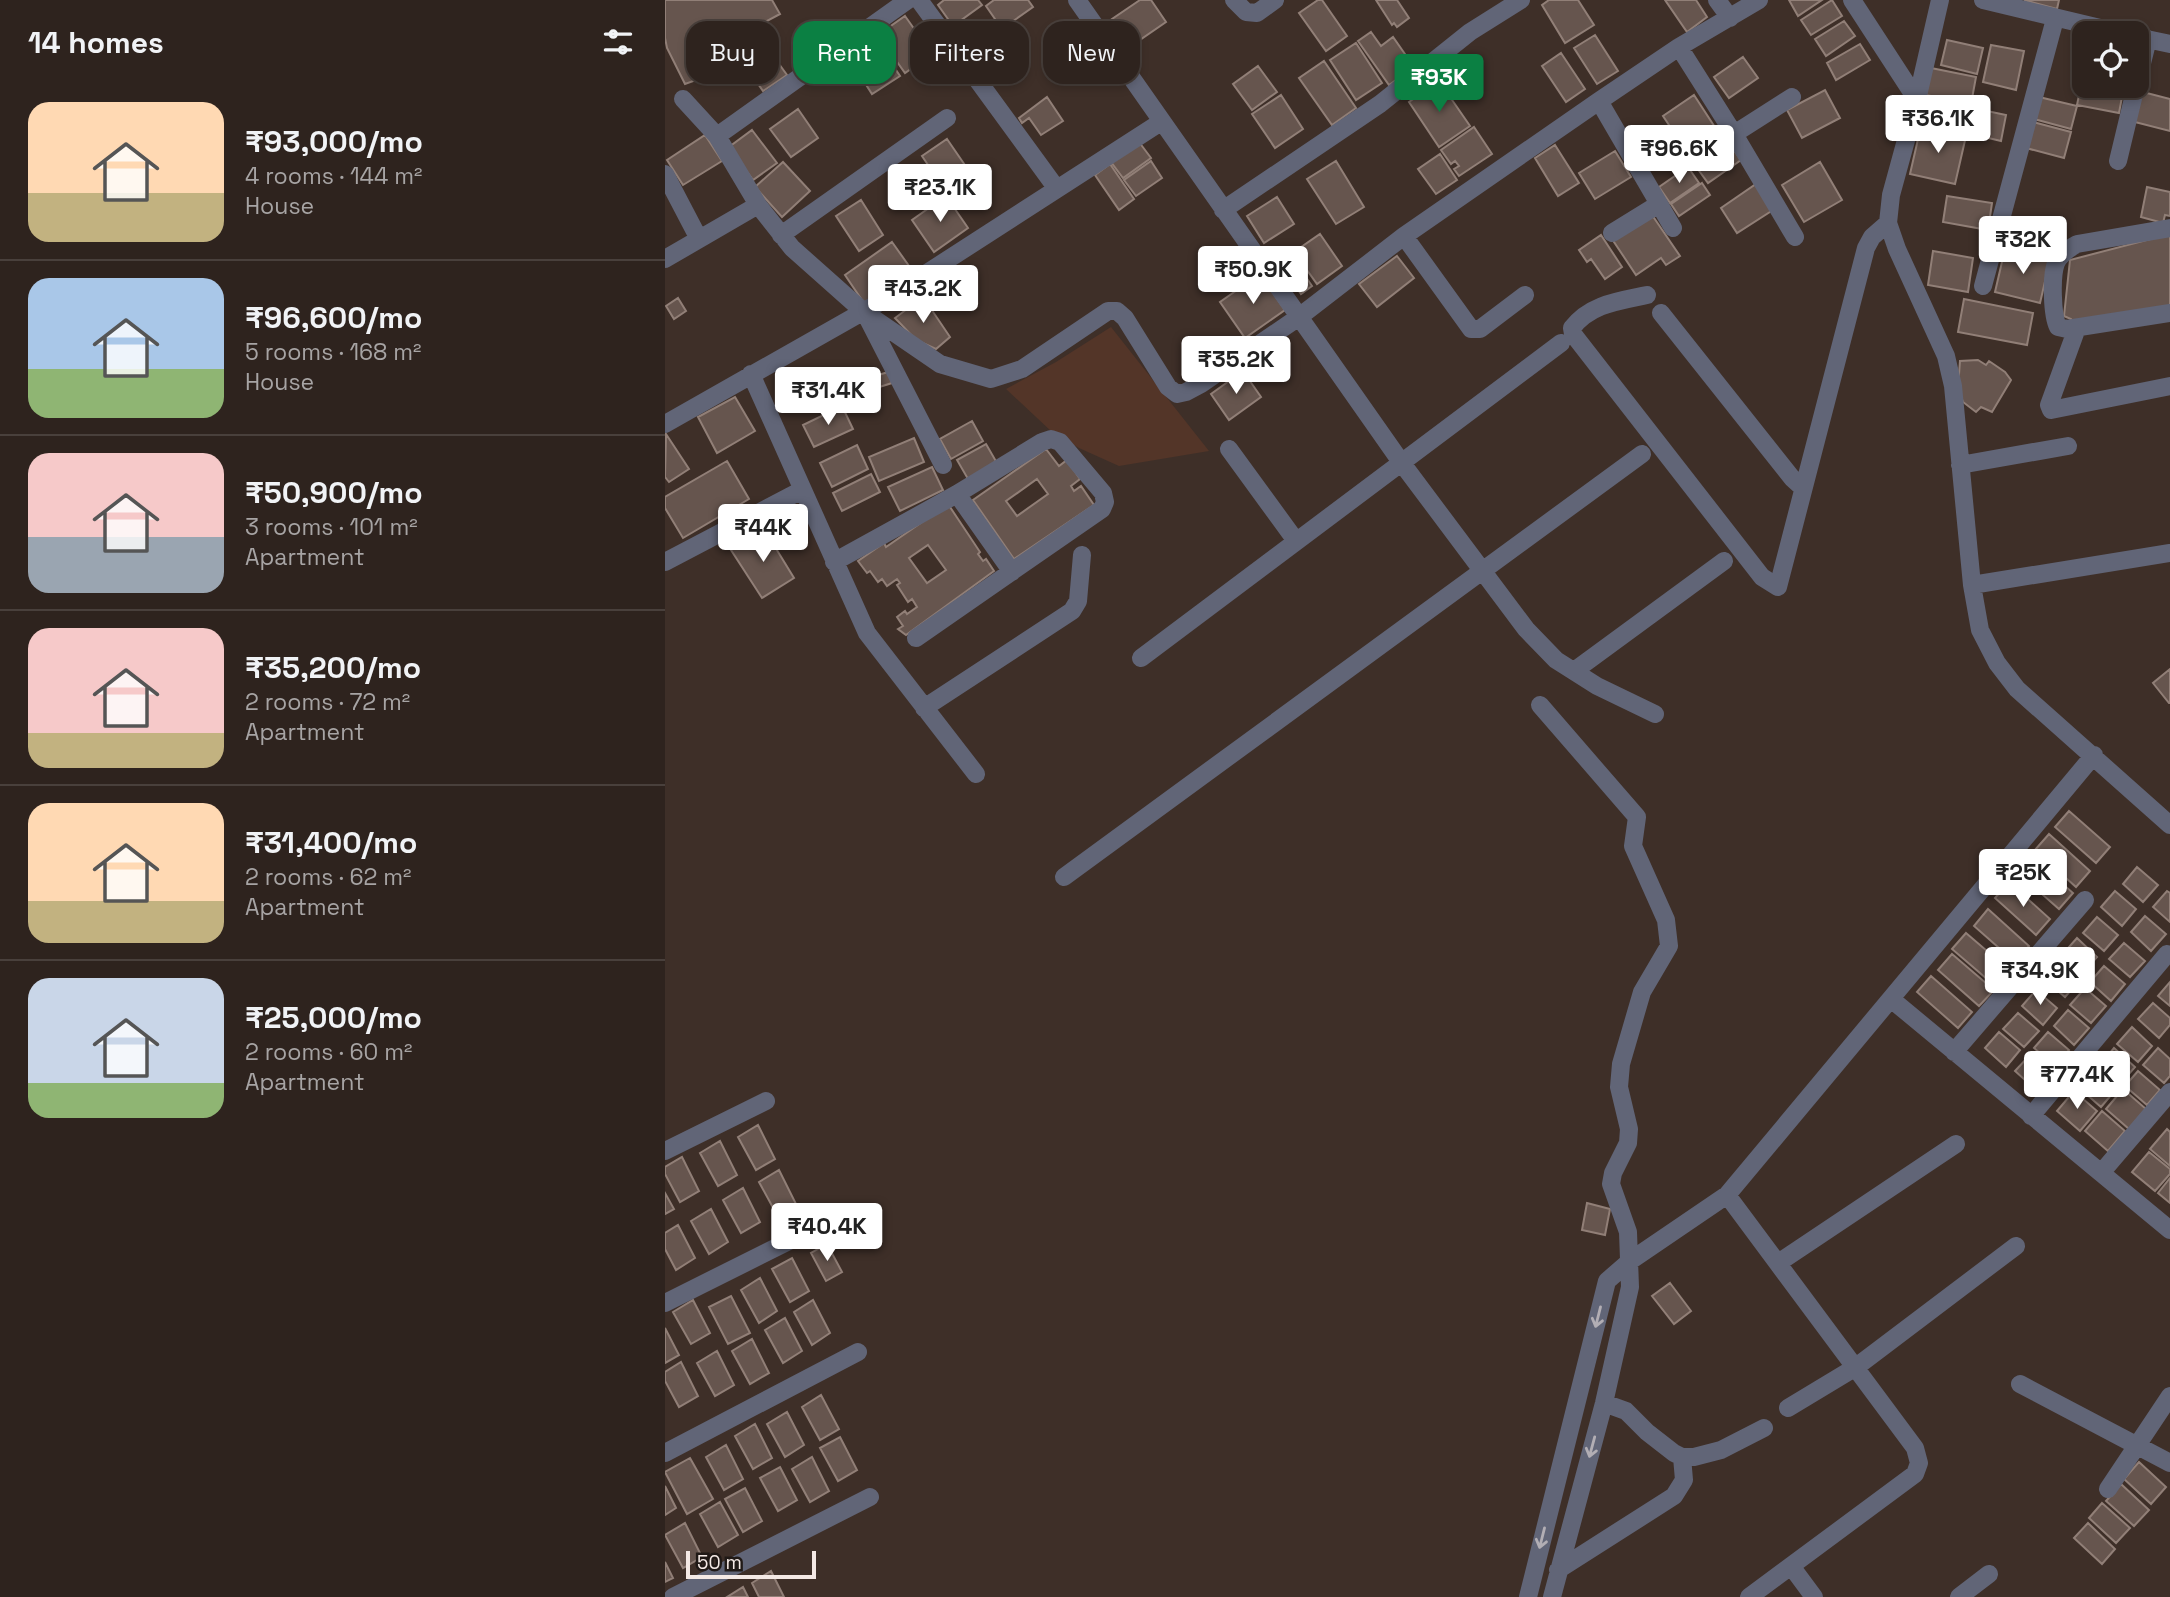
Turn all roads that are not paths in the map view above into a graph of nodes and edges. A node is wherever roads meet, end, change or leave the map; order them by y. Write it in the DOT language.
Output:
graph roads {
  1 [pos="908,0"];
  2 [pos="919,0"];
  3 [pos="1076,0"];
  4 [pos="1234,0"];
  5 [pos="1275,0"];
  6 [pos="1521,0"];
  7 [pos="1717,0"];
  8 [pos="1759,0"];
  9 [pos="1852,0"];
  10 [pos="1940,0"];
  11 [pos="1983,0"];
  12 [pos="1730,18"];
  13 [pos="2055,19"];
  14 [pos="2072,23"];
  15 [pos="2149,40"];
  16 [pos="2170,44"];
  17 [pos="1679,47"];
  18 [pos="1792,97"];
  19 [pos="2133,98"];
  20 [pos="683,99"];
  21 [pos="1917,100"];
  22 [pos="1599,101"];
  23 [pos="947,118"];
  24 [pos="1161,122"];
  25 [pos="1734,134"];
  26 [pos="717,136"];
  27 [pos="2118,161"];
  28 [pos="665,174"];
  29 [pos="1057,189"];
  30 [pos="758,205"];
  31 [pos="1659,205"];
  32 [pos="1223,210"];
  33 [pos="1888,223"];
  34 [pos="1673,228"];
  35 [pos="2170,228"];
  36 [pos="1612,233"];
  37 [pos="781,234"];
  38 [pos="1404,236"];
  39 [pos="1795,237"];
  40 [pos="699,239"];
  41 [pos="665,259"];
  42 [pos="1983,286"];
  43 [pos="1525,295"];
  44 [pos="1647,295"];
  45 [pos="864,312"];
  46 [pos="1661,313"];
  47 [pos="2170,313"];
  48 [pos="1299,317"];
  49 [pos="2077,328"];
  50 [pos="1561,343"];
  51 [pos="751,374"];
  52 [pos="2170,386"];
  53 [pos="665,424"];
  54 [pos="2068,446"];
  55 [pos="1229,449"];
  56 [pos="1642,454"];
  57 [pos="1401,462"];
  58 [pos="943,465"];
  59 [pos="1961,465"];
  60 [pos="1803,488"];
  61 [pos="802,490"];
  62 [pos="957,494"];
  63 [pos="1296,541"];
  64 [pos="2170,552"];
  65 [pos="1082,555"];
  66 [pos="1724,561"];
  67 [pos="665,562"];
  68 [pos="834,562"];
  69 [pos="1012,572"];
  70 [pos="1481,572"];
  71 [pos="1972,585"];
  72 [pos="916,638"];
  73 [pos="1141,658"];
  74 [pos="1574,671"];
  75 [pos="1541,705"];
  76 [pos="924,708"];
  77 [pos="1655,714"];
  78 [pos="2094,755"];
  79 [pos="976,774"];
  80 [pos="2170,825"];
  81 [pos="1065,877"];
  82 [pos="2085,900"];
  83 [pos="2167,954"];
  84 [pos="1891,999"];
  85 [pos="1954,1052"];
  86 [pos="2170,1092"];
  87 [pos="766,1101"];
  88 [pos="2031,1116"];
  89 [pos="1956,1144"];
  90 [pos="665,1151"];
  91 [pos="2101,1173"];
  92 [pos="1727,1195"];
  93 [pos="827,1222"];
  94 [pos="2170,1230"];
  95 [pos="2017,1246"];
  96 [pos="1630,1261"];
  97 [pos="1778,1263"];
  98 [pos="665,1303"];
  99 [pos="858,1352"];
  100 [pos="1856,1367"];
  101 [pos="2020,1384"];
  102 [pos="2170,1396"];
  103 [pos="1604,1403"];
  104 [pos="1788,1408"];
  105 [pos="1764,1428"];
  106 [pos="2137,1445"];
  107 [pos="665,1453"];
  108 [pos="1682,1457"];
  109 [pos="2170,1463"];
  110 [pos="2108,1489"];
  111 [pos="870,1497"];
  112 [pos="1791,1566"];
  113 [pos="1558,1570"];
  114 [pos="1989,1574"];
  115 [pos="673,1597"];
  116 [pos="1528,1597"];
  117 [pos="1552,1597"];
  118 [pos="1749,1597"];
  119 [pos="1814,1597"];
  120 [pos="1959,1597"];
  1 -- 26 [label="street"];
  2 -- 29 [label="street"];
  3 -- 24 [label="street"];
  4 -- 5 [label="street"];
  6 -- 32 [label="street"];
  7 -- 12 [label="street"];
  8 -- 12 [label="street"];
  9 -- 21 [label="street"];
  10 -- 21 [label="street"];
  11 -- 13 [label="street"];
  12 -- 17 [label="street"];
  13 -- 14 [label="street"];
  13 -- 42 [label="street"];
  15 -- 16 [label="street"];
  17 -- 22 [label="street"];
  17 -- 25 [label="street"];
  18 -- 25 [label="street"];
  19 -- 27 [label="street"];
  20 -- 26 [label="street"];
  21 -- 33 [label="street"];
  22 -- 31 [label="street"];
  22 -- 38 [label="street"];
  23 -- 37 [label="street"];
  24 -- 29 [label="street"];
  24 -- 32 [label="street"];
  25 -- 39 [label="street"];
  26 -- 30 [label="street"];
  28 -- 40 [label="street"];
  29 -- 45 [label="street"];
  30 -- 37 [label="street"];
  30 -- 40 [label="street"];
  31 -- 34 [label="street"];
  31 -- 36 [label="street"];
  32 -- 48 [label="street"];
  33 -- 59 [label="street"];
  33 -- 60 [label="street"];
  35 -- 49 [label="street"];
  37 -- 45 [label="street"];
  38 -- 43 [label="street"];
  38 -- 48 [label="street"];
  40 -- 41 [label="street"];
  44 -- 60 [label="street"];
  45 -- 48 [label="street"];
  45 -- 51 [label="street"];
  45 -- 58 [label="street"];
  46 -- 60 [label="street"];
  47 -- 49 [label="street"];
  48 -- 57 [label="street"];
  49 -- 52 [label="street"];
  50 -- 57 [label="street"];
  51 -- 53 [label="street"];
  51 -- 61 [label="street"];
  54 -- 59 [label="street"];
  55 -- 63 [label="street"];
  56 -- 70 [label="street"];
  57 -- 63 [label="street"];
  57 -- 70 [label="street"];
  59 -- 71 [label="street"];
  61 -- 67 [label="street"];
  61 -- 68 [label="street"];
  62 -- 68 [label="street"];
  62 -- 69 [label="street"];
  62 -- 69 [label="street"];
  63 -- 73 [label="street"];
  64 -- 71 [label="street"];
  65 -- 76 [label="street"];
  66 -- 74 [label="street"];
  68 -- 76 [label="street"];
  69 -- 72 [label="street"];
  70 -- 74 [label="street"];
  70 -- 81 [label="street"];
  71 -- 78 [label="street"];
  74 -- 77 [label="street"];
  75 -- 96 [label="street"];
  76 -- 79 [label="street"];
  78 -- 80 [label="street"];
  78 -- 84 [label="street"];
  82 -- 85 [label="street"];
  83 -- 88 [label="street"];
  84 -- 85 [label="street"];
  84 -- 92 [label="street"];
  85 -- 88 [label="street"];
  86 -- 91 [label="street"];
  87 -- 90 [label="street"];
  88 -- 91 [label="street"];
  89 -- 97 [label="street"];
  91 -- 94 [label="street"];
  92 -- 96 [label="street"];
  92 -- 97 [label="street"];
  93 -- 98 [label="street"];
  95 -- 100 [label="street"];
  96 -- 103 [label="street"];
  96 -- 116 [label="street, one-way"];
  97 -- 100 [label="street"];
  99 -- 107 [label="street"];
  100 -- 104 [label="street"];
  100 -- 112 [label="street"];
  101 -- 106 [label="street"];
  102 -- 106 [label="street"];
  103 -- 108 [label="street"];
  103 -- 113 [label="street, one-way"];
  105 -- 108 [label="street"];
  106 -- 109 [label="street"];
  106 -- 110 [label="street"];
  108 -- 113 [label="street"];
  111 -- 115 [label="street"];
  112 -- 118 [label="street"];
  112 -- 119 [label="street"];
  113 -- 117 [label="street"];
  114 -- 120 [label="street"];
}
